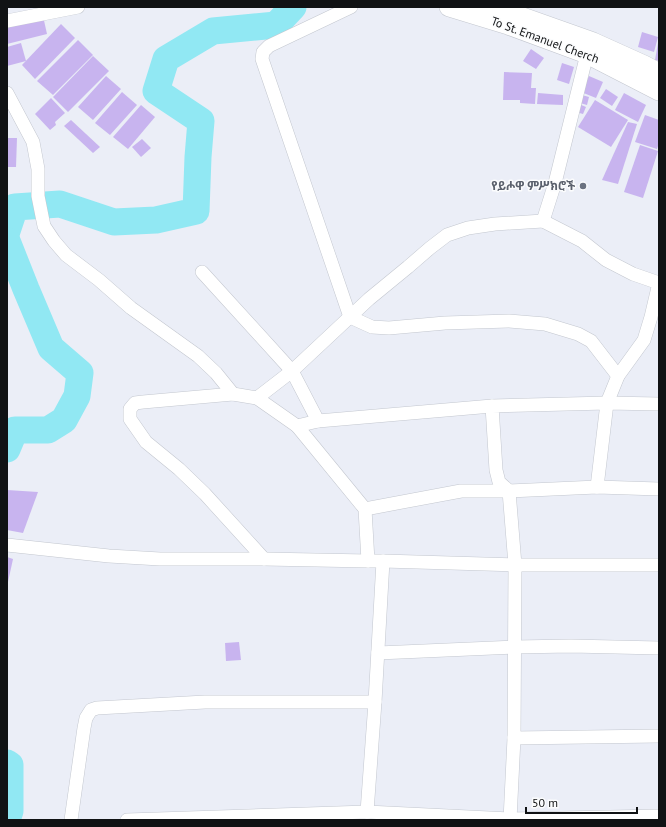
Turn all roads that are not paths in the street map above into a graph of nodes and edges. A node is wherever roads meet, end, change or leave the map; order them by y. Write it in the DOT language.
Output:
graph roads {
  1 [pos="78,7"];
  2 [pos="350,7"];
  3 [pos="449,7"];
  4 [pos="494,7"];
  5 [pos="7,21"];
  6 [pos="587,54"];
  7 [pos="659,73"];
  8 [pos="659,91"];
  9 [pos="7,92"];
  10 [pos="543,221"];
  11 [pos="202,272"];
  12 [pos="659,283"];
  13 [pos="350,317"];
  14 [pos="292,371"];
  15 [pos="618,376"];
  16 [pos="234,394"];
  17 [pos="257,398"];
  18 [pos="607,403"];
  19 [pos="659,404"];
  20 [pos="492,406"];
  21 [pos="318,421"];
  22 [pos="297,426"];
  23 [pos="597,487"];
  24 [pos="659,489"];
  25 [pos="509,491"];
  26 [pos="365,509"];
  27 [pos="7,545"];
  28 [pos="264,559"];
  29 [pos="368,561"];
  30 [pos="384,561"];
  31 [pos="516,565"];
  32 [pos="659,565"];
  33 [pos="515,647"];
  34 [pos="659,648"];
  35 [pos="378,653"];
  36 [pos="376,702"];
  37 [pos="659,736"];
  38 [pos="514,738"];
  39 [pos="367,812"];
  40 [pos="659,816"];
  41 [pos="511,819"];
  42 [pos="71,820"];
  43 [pos="127,820"];
  1 -- 5 [label="street"];
  2 -- 13 [label="street"];
  3 -- 6 [label="main road, To St. Emanuel Cherch"];
  4 -- 7 [label="main road, To St. Emanuel Cherch"];
  6 -- 8 [label="main road, To St. Emanuel Cherch"];
  6 -- 10 [label="street"];
  9 -- 16 [label="street"];
  10 -- 12 [label="street"];
  10 -- 13 [label="street"];
  11 -- 14 [label="street"];
  12 -- 15 [label="street"];
  13 -- 14 [label="street"];
  13 -- 15 [label="street"];
  14 -- 17 [label="street"];
  14 -- 21 [label="street"];
  15 -- 18 [label="street"];
  16 -- 17 [label="street"];
  16 -- 28 [label="street"];
  17 -- 22 [label="street"];
  18 -- 19 [label="street"];
  18 -- 20 [label="street"];
  18 -- 23 [label="street"];
  20 -- 21 [label="street"];
  20 -- 25 [label="street"];
  21 -- 22 [label="street"];
  22 -- 26 [label="street"];
  23 -- 24 [label="street"];
  23 -- 25 [label="street"];
  25 -- 26 [label="street"];
  25 -- 31 [label="street"];
  26 -- 29 [label="street"];
  27 -- 28 [label="street"];
  28 -- 29 [label="street"];
  29 -- 30 [label="street"];
  30 -- 31 [label="street"];
  30 -- 35 [label="street"];
  31 -- 32 [label="street"];
  31 -- 33 [label="street"];
  33 -- 34 [label="street"];
  33 -- 35 [label="street"];
  33 -- 38 [label="street"];
  35 -- 36 [label="street"];
  36 -- 39 [label="street"];
  36 -- 42 [label="street"];
  37 -- 38 [label="street"];
  38 -- 41 [label="street"];
  39 -- 41 [label="street"];
  39 -- 43 [label="street"];
  40 -- 41 [label="street"];
}
